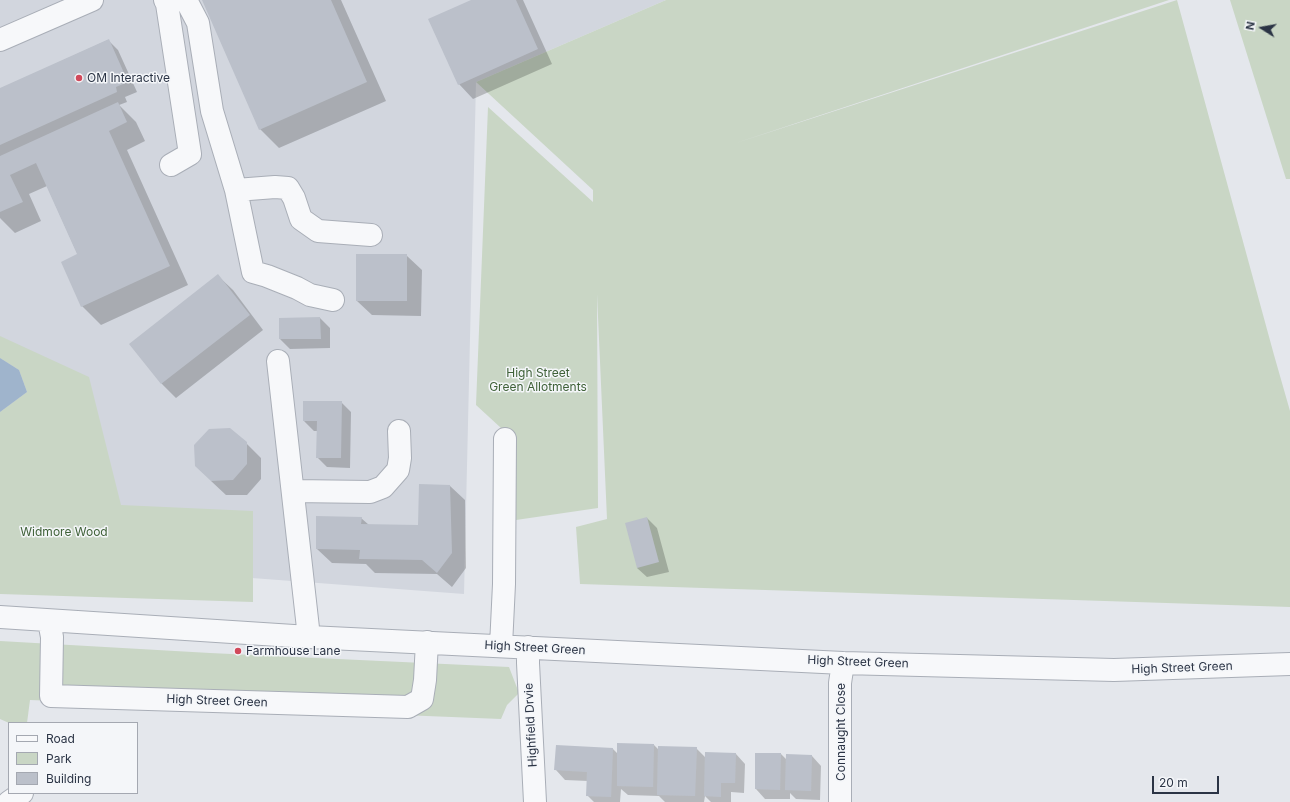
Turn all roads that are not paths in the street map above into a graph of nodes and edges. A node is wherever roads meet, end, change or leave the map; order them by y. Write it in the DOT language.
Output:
graph roads {
  1 [pos="92,0"];
  2 [pos="165,0"];
  3 [pos="186,0"];
  4 [pos="0,40"];
  5 [pos="172,165"];
  6 [pos="236,190"];
  7 [pos="371,235"];
  8 [pos="333,300"];
  9 [pos="278,361"];
  10 [pos="399,431"];
  11 [pos="505,440"];
  12 [pos="293,492"];
  13 [pos="0,617"];
  14 [pos="49,621"];
  15 [pos="310,637"];
  16 [pos="427,642"];
  17 [pos="501,646"];
  18 [pos="528,647"];
  19 [pos="842,662"];
  20 [pos="1290,664"];
  21 [pos="21,794"];
  22 [pos="9,802"];
  23 [pos="535,802"];
  24 [pos="840,802"];
  1 -- 4 [label="street"];
  2 -- 5 [label="street"];
  3 -- 6 [label="street"];
  6 -- 7 [label="street"];
  6 -- 8 [label="street"];
  9 -- 12 [label="street"];
  10 -- 12 [label="street"];
  11 -- 17 [label="street"];
  12 -- 15 [label="street"];
  13 -- 14 [label="street, High Street Green"];
  14 -- 15 [label="street, High Street Green"];
  14 -- 16 [label="street, High Street Green"];
  15 -- 16 [label="street, High Street Green"];
  16 -- 17 [label="street, High Street Green"];
  17 -- 18 [label="street, High Street Green"];
  18 -- 19 [label="street, High Street Green"];
  18 -- 23 [label="street, Highfield Drvie"];
  19 -- 20 [label="street, High Street Green"];
  19 -- 24 [label="street, Connaught Close"];
  21 -- 22 [label="street"];
}
